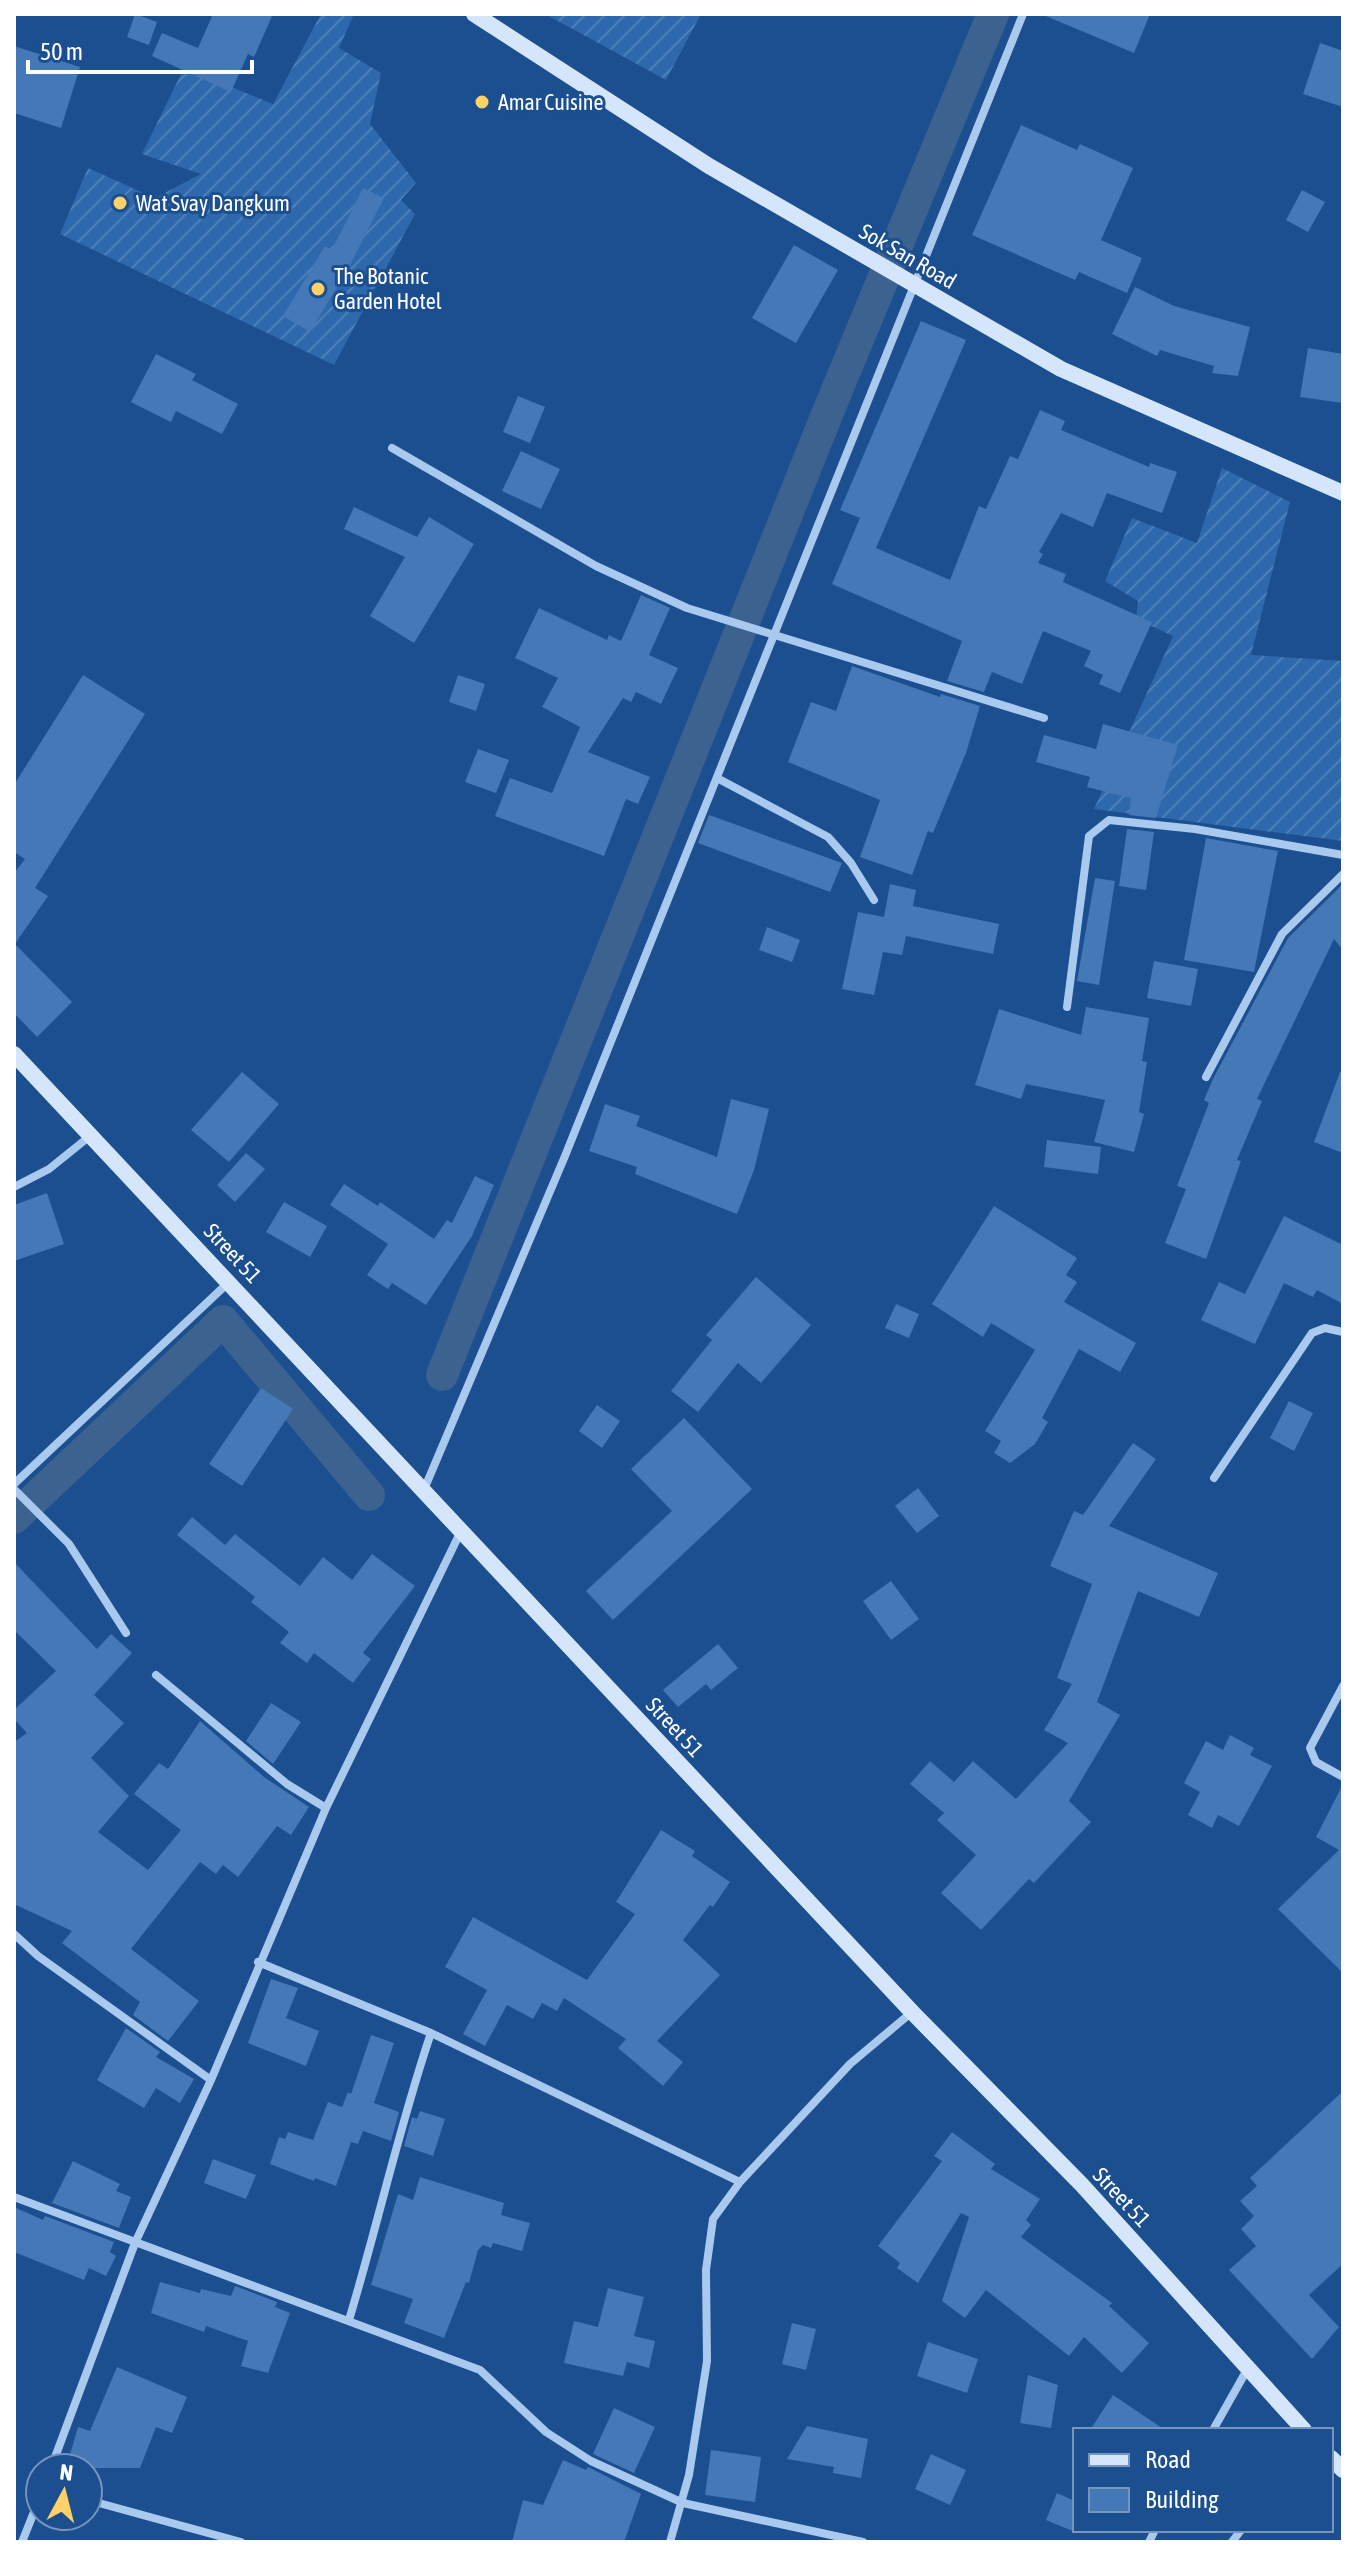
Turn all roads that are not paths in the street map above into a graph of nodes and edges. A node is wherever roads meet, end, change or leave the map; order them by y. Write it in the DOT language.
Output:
graph roads {
  1 [pos="474,14"];
  2 [pos="1023,14"];
  3 [pos="909,282"];
  4 [pos="392,448"];
  5 [pos="1343,493"];
  6 [pos="774,636"];
  7 [pos="1044,718"];
  8 [pos="717,778"];
  9 [pos="1343,855"];
  10 [pos="1343,874"];
  11 [pos="874,900"];
  12 [pos="1067,1007"];
  13 [pos="14,1054"];
  14 [pos="1206,1077"];
  15 [pos="90,1136"];
  16 [pos="14,1187"];
  17 [pos="230,1281"];
  18 [pos="1343,1332"];
  19 [pos="1214,1478"];
  20 [pos="16,1489"];
  21 [pos="423,1492"];
  22 [pos="461,1530"];
  23 [pos="126,1633"];
  24 [pos="156,1675"];
  25 [pos="1343,1686"];
  26 [pos="1343,1777"];
  27 [pos="326,1808"];
  28 [pos="14,1934"];
  29 [pos="258,1962"];
  30 [pos="912,2012"];
  31 [pos="431,2033"];
  32 [pos="211,2080"];
  33 [pos="740,2182"];
  34 [pos="14,2197"];
  35 [pos="135,2243"];
  36 [pos="349,2320"];
  37 [pos="1249,2368"];
  38 [pos="1214,2428"];
  39 [pos="1302,2428"];
  40 [pos="57,2452"];
  41 [pos="683,2503"];
  42 [pos="104,2504"];
  43 [pos="241,2542"];
  44 [pos="670,2542"];
  45 [pos="863,2542"];
  1 -- 3 [label="main road, Sok San Road"];
  2 -- 3 [label="street"];
  3 -- 5 [label="main road, Sok San Road"];
  3 -- 6 [label="street"];
  4 -- 6 [label="street"];
  6 -- 7 [label="street"];
  6 -- 8 [label="street"];
  8 -- 11 [label="street"];
  8 -- 21 [label="street"];
  9 -- 12 [label="street"];
  10 -- 14 [label="street"];
  13 -- 15 [label="main road, Street 51"];
  15 -- 16 [label="street"];
  15 -- 17 [label="main road, Street 51"];
  17 -- 20 [label="street"];
  17 -- 21 [label="main road, Street 51"];
  18 -- 19 [label="street"];
  20 -- 23 [label="street"];
  21 -- 22 [label="main road, Street 51"];
  22 -- 27 [label="street"];
  22 -- 30 [label="main road, Street 51"];
  24 -- 27 [label="street"];
  25 -- 26 [label="street"];
  27 -- 29 [label="street"];
  28 -- 32 [label="street"];
  29 -- 31 [label="street"];
  29 -- 32 [label="street"];
  30 -- 33 [label="street"];
  30 -- 37 [label="main road, Street 51"];
  31 -- 33 [label="street"];
  31 -- 36 [label="street"];
  32 -- 35 [label="street"];
  33 -- 41 [label="street"];
  34 -- 35 [label="street"];
  35 -- 36 [label="street"];
  35 -- 40 [label="street"];
  36 -- 41 [label="street"];
  37 -- 38 [label="street"];
  37 -- 39 [label="main road, Street 51"];
  41 -- 44 [label="street"];
  41 -- 45 [label="street"];
  42 -- 43 [label="street"];
}
